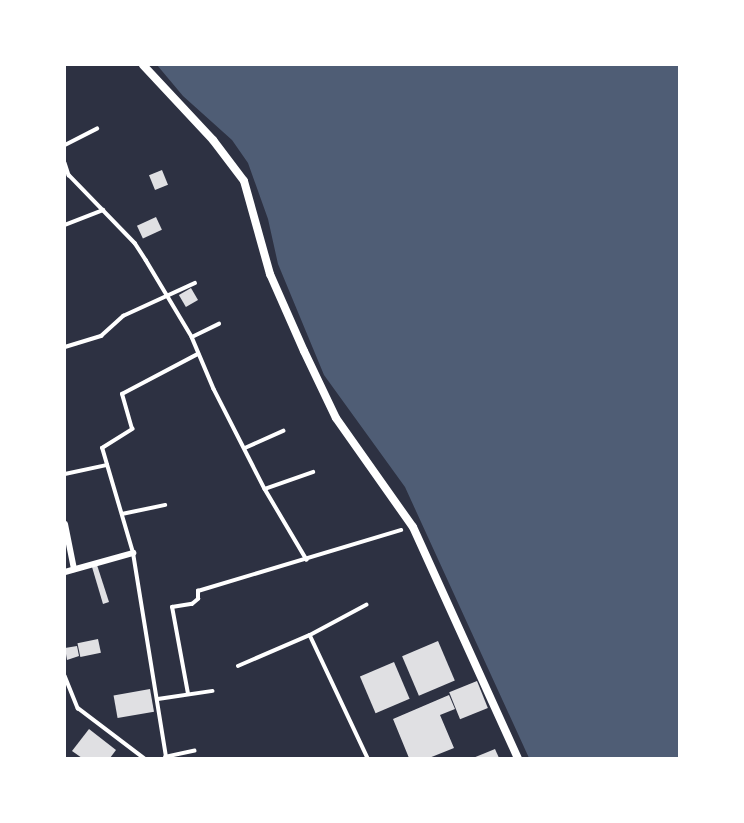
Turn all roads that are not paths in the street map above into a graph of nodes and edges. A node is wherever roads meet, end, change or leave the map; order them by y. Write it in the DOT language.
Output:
graph roads {
  1 [pos="143,65"];
  2 [pos="97,129"];
  3 [pos="65,145"];
  4 [pos="65,163"];
  5 [pos="103,210"];
  6 [pos="65,225"];
  7 [pos="195,283"];
  8 [pos="166,296"];
  9 [pos="219,324"];
  10 [pos="192,337"];
  11 [pos="65,347"];
  12 [pos="198,354"];
  13 [pos="283,431"];
  14 [pos="245,448"];
  15 [pos="108,465"];
  16 [pos="313,472"];
  17 [pos="65,474"];
  18 [pos="265,489"];
  19 [pos="164,505"];
  20 [pos="122,514"];
  21 [pos="65,524"];
  22 [pos="401,530"];
  23 [pos="134,553"];
  24 [pos="307,559"];
  25 [pos="74,569"];
  26 [pos="65,572"];
  27 [pos="366,605"];
  28 [pos="310,635"];
  29 [pos="238,666"];
  30 [pos="65,676"];
  31 [pos="212,691"];
  32 [pos="188,695"];
  33 [pos="159,699"];
  34 [pos="195,751"];
  35 [pos="166,757"];
  36 [pos="144,758"];
  37 [pos="368,758"];
  38 [pos="518,758"];
  1 -- 38 [label="street"];
  2 -- 3 [label="lane"];
  4 -- 5 [label="lane"];
  5 -- 6 [label="lane"];
  5 -- 8 [label="lane"];
  7 -- 8 [label="lane"];
  8 -- 10 [label="lane"];
  8 -- 11 [label="lane"];
  9 -- 10 [label="lane"];
  10 -- 12 [label="lane"];
  12 -- 14 [label="lane"];
  12 -- 15 [label="lane"];
  13 -- 14 [label="lane"];
  14 -- 18 [label="lane"];
  15 -- 17 [label="lane"];
  15 -- 20 [label="lane"];
  16 -- 18 [label="lane"];
  18 -- 24 [label="lane"];
  19 -- 20 [label="lane"];
  20 -- 23 [label="lane"];
  21 -- 25 [label="street"];
  22 -- 24 [label="lane"];
  23 -- 25 [label="street"];
  23 -- 33 [label="lane"];
  24 -- 32 [label="lane"];
  25 -- 26 [label="street"];
  27 -- 28 [label="lane"];
  28 -- 29 [label="lane"];
  28 -- 37 [label="lane"];
  30 -- 36 [label="lane"];
  31 -- 32 [label="lane"];
  32 -- 33 [label="lane"];
  33 -- 35 [label="lane"];
  34 -- 35 [label="lane"];
}
